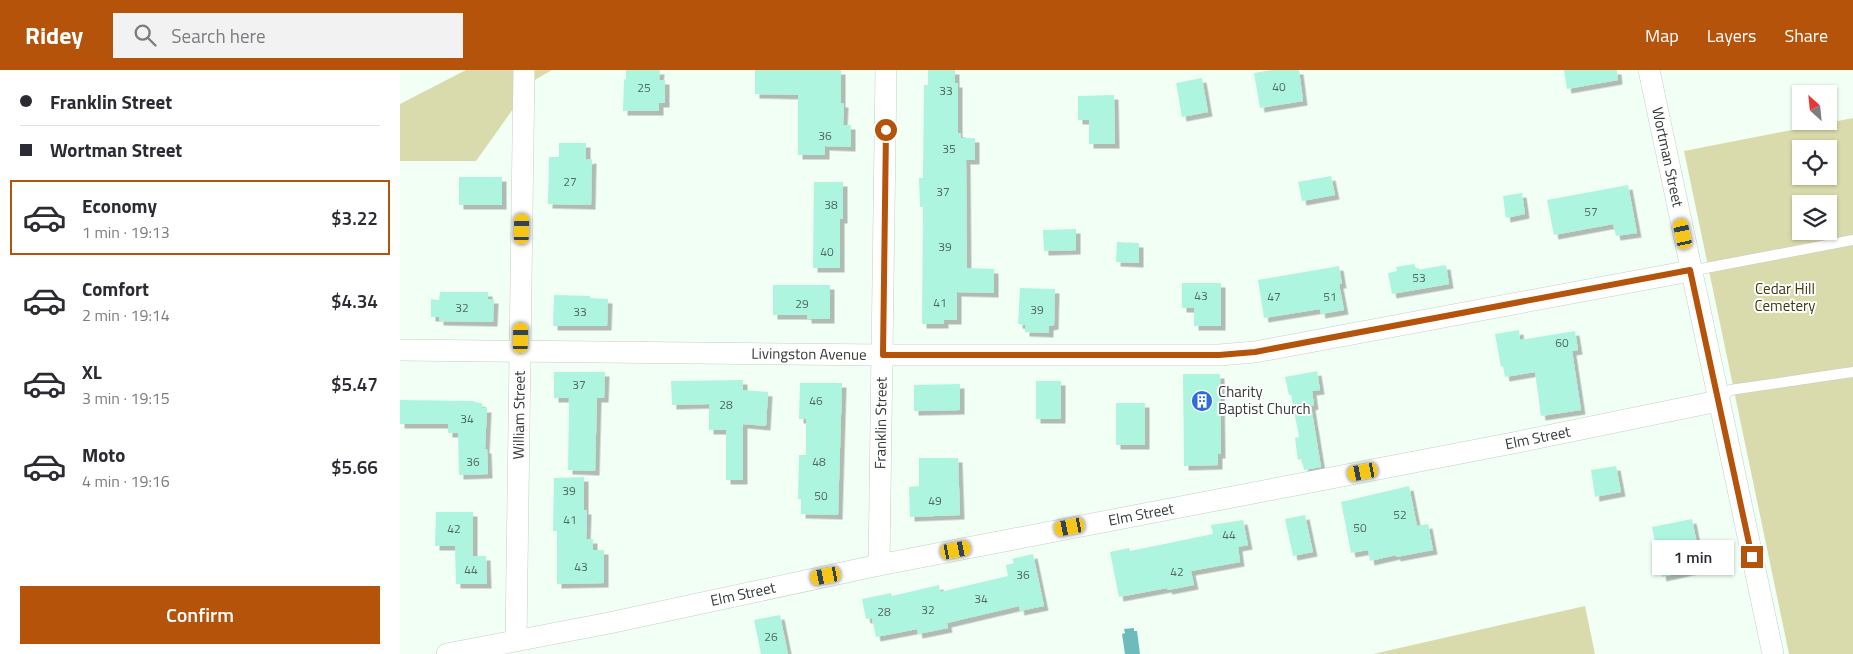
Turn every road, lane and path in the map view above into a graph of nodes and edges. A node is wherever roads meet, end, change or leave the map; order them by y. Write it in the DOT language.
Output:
graph roads {
  1 [pos="524,70"];
  2 [pos="886,70"];
  3 [pos="1649,70"];
  4 [pos="1853,240"];
  5 [pos="1690,270"];
  6 [pos="400,350"];
  7 [pos="521,352"];
  8 [pos="883,355"];
  9 [pos="1853,372"];
  10 [pos="1718,401"];
  11 [pos="879,565"];
  12 [pos="516,640"];
  13 [pos="447,654"];
  14 [pos="1774,654"];
  1 -- 7 [label="street, William Street"];
  2 -- 8 [label="street, Franklin Street"];
  3 -- 5 [label="street, Wortman Street"];
  4 -- 5 [label="lane"];
  5 -- 8 [label="street, Livingston Avenue"];
  5 -- 10 [label="street, Wortman Street"];
  6 -- 7 [label="street, Livingston Avenue"];
  7 -- 8 [label="street, Livingston Avenue"];
  7 -- 12 [label="street, William Street"];
  8 -- 11 [label="street, Franklin Street"];
  9 -- 10 [label="lane"];
  10 -- 11 [label="street, Elm Street"];
  10 -- 14 [label="street, Wortman Street"];
  11 -- 12 [label="street, Elm Street"];
  12 -- 13 [label="street, Elm Street"];
}
